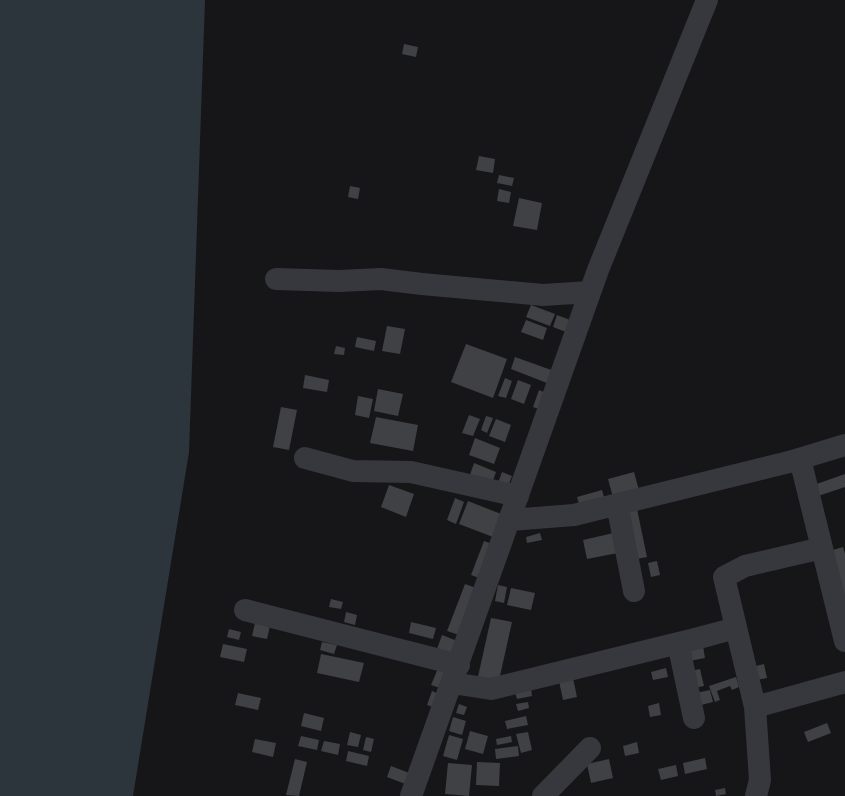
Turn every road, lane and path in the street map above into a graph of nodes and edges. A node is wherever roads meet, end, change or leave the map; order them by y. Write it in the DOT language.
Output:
graph roads {
  1 [pos="707,0"];
  2 [pos="276,279"];
  3 [pos="590,292"];
  4 [pos="845,445"];
  5 [pos="305,458"];
  6 [pos="800,458"];
  7 [pos="518,496"];
  8 [pos="617,504"];
  9 [pos="510,520"];
  10 [pos="822,548"];
  11 [pos="634,591"];
  12 [pos="245,610"];
  13 [pos="736,628"];
  14 [pos="845,641"];
  15 [pos="678,643"];
  16 [pos="456,674"];
  17 [pos="845,682"];
  18 [pos="755,707"];
  19 [pos="694,718"];
  20 [pos="590,748"];
  21 [pos="411,796"];
  22 [pos="543,796"];
  23 [pos="756,796"];
  1 -- 3 [label="street"];
  2 -- 3 [label="street"];
  3 -- 7 [label="street"];
  4 -- 6 [label="street"];
  5 -- 7 [label="street"];
  6 -- 8 [label="street"];
  6 -- 10 [label="street"];
  7 -- 9 [label="street"];
  8 -- 9 [label="street"];
  8 -- 11 [label="street"];
  9 -- 16 [label="street"];
  10 -- 13 [label="street"];
  10 -- 14 [label="street"];
  12 -- 16 [label="street"];
  13 -- 15 [label="street"];
  13 -- 18 [label="street"];
  15 -- 16 [label="street"];
  15 -- 19 [label="street"];
  16 -- 21 [label="street"];
  17 -- 18 [label="street"];
  18 -- 23 [label="street"];
  20 -- 22 [label="street"];
}
